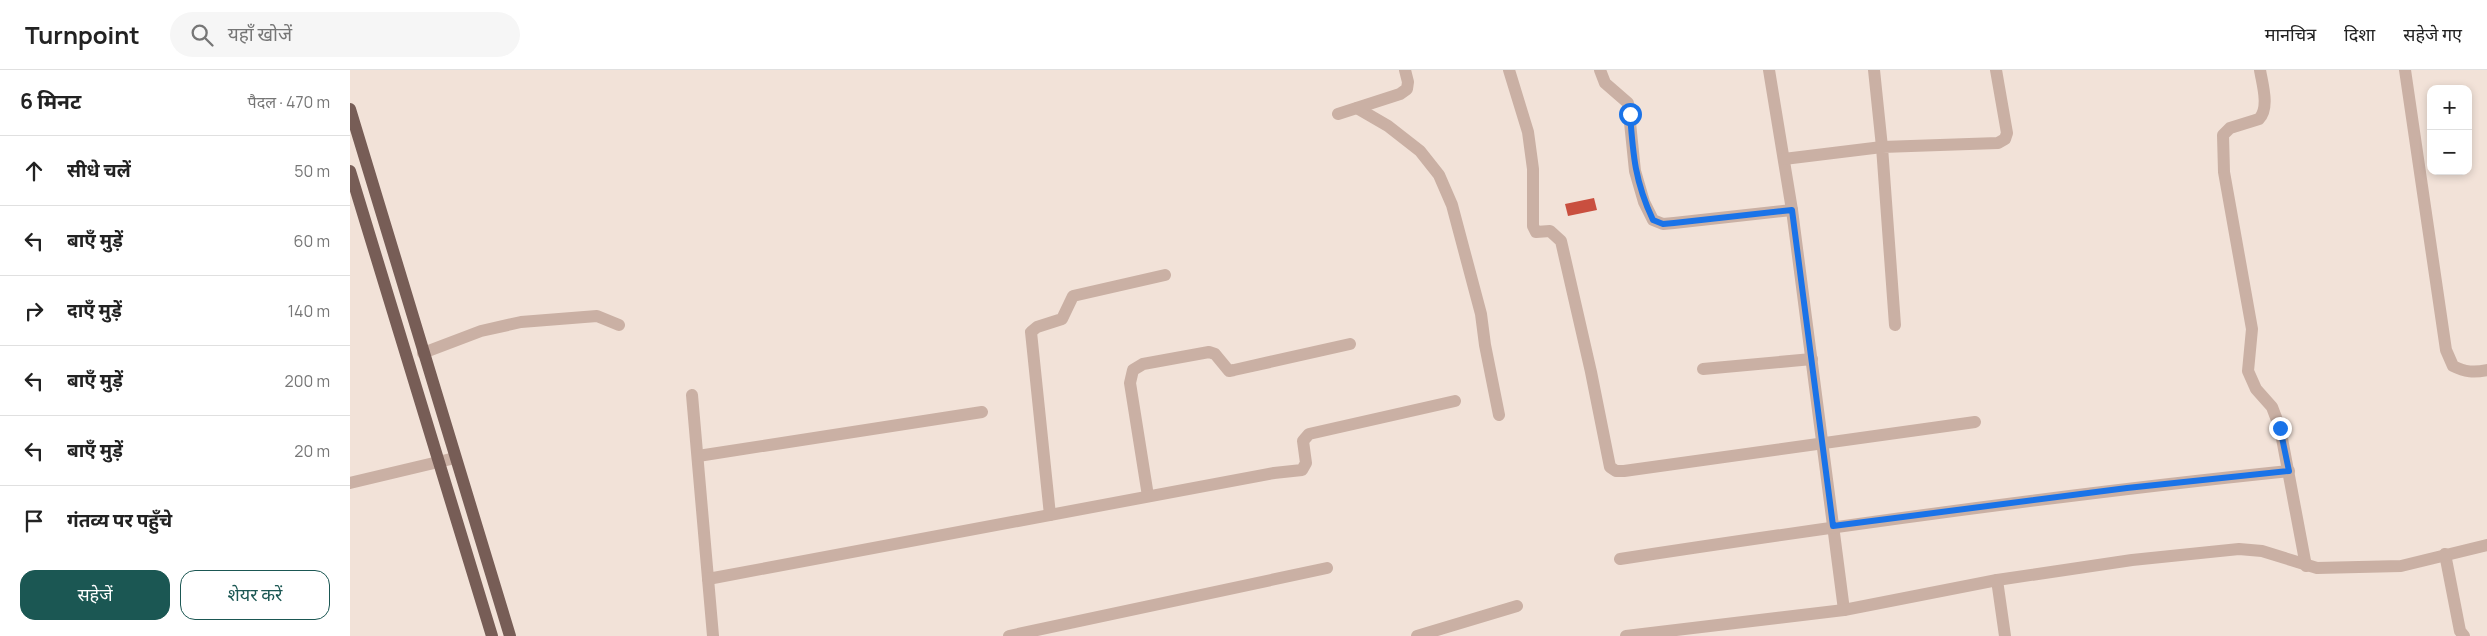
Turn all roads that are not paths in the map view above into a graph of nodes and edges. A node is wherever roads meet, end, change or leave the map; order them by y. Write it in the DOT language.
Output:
graph roads {
  1 [pos="1405,70"];
  2 [pos="1509,70"];
  3 [pos="1600,70"];
  4 [pos="1769,70"];
  5 [pos="1874,70"];
  6 [pos="1996,70"];
  7 [pos="2260,70"];
  8 [pos="2405,70"];
  9 [pos="1357,108"];
  10 [pos="350,109"];
  11 [pos="1338,114"];
  12 [pos="1882,147"];
  13 [pos="1784,159"];
  14 [pos="350,171"];
  15 [pos="1792,210"];
  16 [pos="1165,275"];
  17 [pos="619,325"];
  18 [pos="1895,325"];
  19 [pos="1350,344"];
  20 [pos="423,353"];
  21 [pos="1812,359"];
  22 [pos="1703,368"];
  23 [pos="2487,370"];
  24 [pos="692,395"];
  25 [pos="1455,401"];
  26 [pos="982,412"];
  27 [pos="1499,415"];
  28 [pos="1975,422"];
  29 [pos="1823,444"];
  30 [pos="698,456"];
  31 [pos="455,458"];
  32 [pos="440,461"];
  33 [pos="2289,471"];
  34 [pos="350,482"];
  35 [pos="1148,496"];
  36 [pos="1050,515"];
  37 [pos="1833,526"];
  38 [pos="2487,545"];
  39 [pos="2445,554"];
  40 [pos="1620,558"];
  41 [pos="2306,566"];
  42 [pos="1327,568"];
  43 [pos="708,578"];
  44 [pos="1997,580"];
  45 [pos="1517,606"];
  46 [pos="1844,610"];
  47 [pos="492,636"];
  48 [pos="510,636"];
  49 [pos="713,636"];
  50 [pos="1009,636"];
  51 [pos="1417,636"];
  52 [pos="1626,636"];
  53 [pos="2005,636"];
  54 [pos="2464,636"];
  1 -- 9 [label="street"];
  2 -- 29 [label="street"];
  3 -- 15 [label="street"];
  4 -- 13 [label="street"];
  5 -- 12 [label="street"];
  6 -- 12 [label="street"];
  7 -- 33 [label="street"];
  8 -- 23 [label="street"];
  9 -- 11 [label="street"];
  9 -- 27 [label="street"];
  10 -- 20 [label="main road"];
  12 -- 13 [label="street"];
  12 -- 18 [label="street"];
  13 -- 15 [label="street"];
  14 -- 32 [label="main road"];
  15 -- 21 [label="street"];
  16 -- 36 [label="street"];
  17 -- 20 [label="street"];
  19 -- 35 [label="street"];
  20 -- 31 [label="main road"];
  21 -- 22 [label="street"];
  21 -- 29 [label="street"];
  24 -- 30 [label="street"];
  25 -- 35 [label="street"];
  26 -- 30 [label="street"];
  28 -- 29 [label="street"];
  29 -- 37 [label="street"];
  30 -- 43 [label="street"];
  31 -- 32 [label="street"];
  31 -- 48 [label="main road"];
  32 -- 34 [label="street"];
  32 -- 47 [label="main road"];
  33 -- 37 [label="street"];
  33 -- 41 [label="street"];
  35 -- 36 [label="street"];
  36 -- 43 [label="street"];
  37 -- 40 [label="street"];
  37 -- 46 [label="street"];
  38 -- 39 [label="street"];
  39 -- 41 [label="street"];
  39 -- 54 [label="street"];
  41 -- 44 [label="street"];
  42 -- 50 [label="street"];
  43 -- 49 [label="street"];
  44 -- 46 [label="street"];
  44 -- 53 [label="street"];
  45 -- 51 [label="street"];
  46 -- 52 [label="street"];
}
